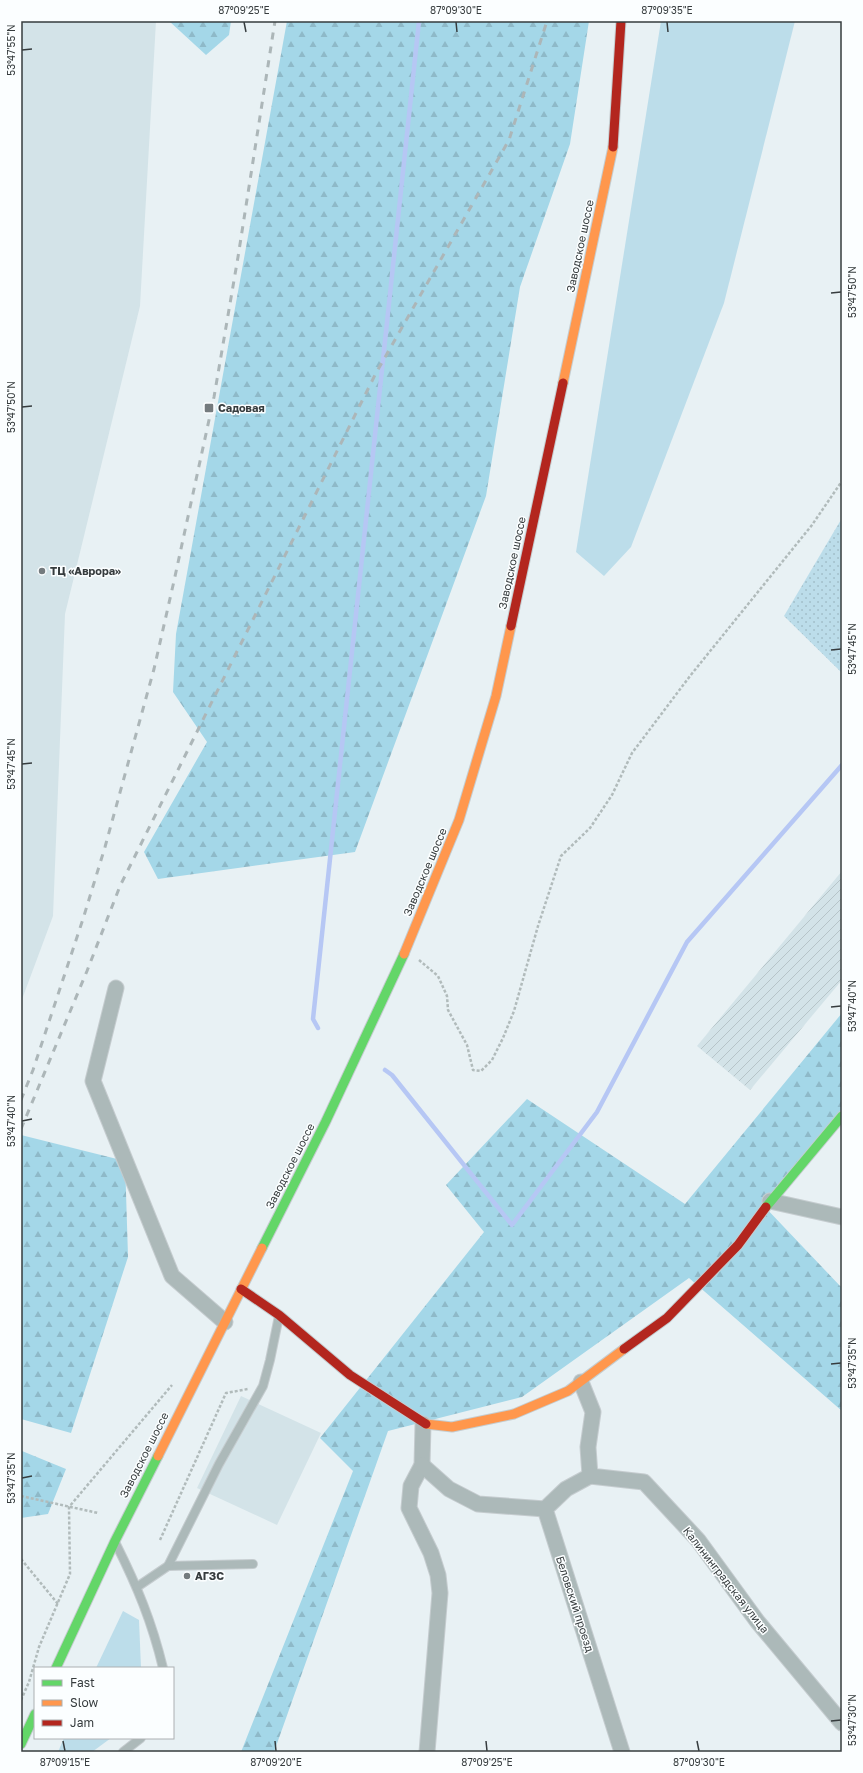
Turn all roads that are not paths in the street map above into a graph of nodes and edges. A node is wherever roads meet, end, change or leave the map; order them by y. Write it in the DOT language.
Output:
graph roads {
  1 [pos="621,21"];
  2 [pos="116,988"];
  3 [pos="842,1116"];
  4 [pos="770,1201"];
  5 [pos="842,1217"];
  6 [pos="241,1289"];
  7 [pos="279,1315"];
  8 [pos="225,1322"];
  9 [pos="581,1382"];
  10 [pos="424,1424"];
  11 [pos="422,1465"];
  12 [pos="590,1476"];
  13 [pos="545,1509"];
  14 [pos="115,1540"];
  15 [pos="253,1564"];
  16 [pos="168,1566"];
  17 [pos="137,1587"];
  18 [pos="56,1667"];
  19 [pos="163,1667"];
  20 [pos="34,1716"];
  21 [pos="842,1723"];
  22 [pos="140,1739"];
  23 [pos="21,1744"];
  24 [pos="123,1752"];
  25 [pos="427,1752"];
  26 [pos="622,1752"];
  1 -- 6 [label="main road, Заводское шоссе"];
  2 -- 8 [label="street"];
  3 -- 4 [label="main road"];
  4 -- 5 [label="street"];
  4 -- 9 [label="main road"];
  6 -- 7 [label="main road"];
  6 -- 8 [label="main road, Заводское шоссе"];
  7 -- 10 [label="main road"];
  7 -- 16 [label="lane"];
  8 -- 14 [label="main road, Заводское шоссе"];
  9 -- 10 [label="main road"];
  9 -- 12 [label="street"];
  10 -- 11 [label="street"];
  11 -- 13 [label="street"];
  11 -- 25 [label="street"];
  12 -- 13 [label="street"];
  12 -- 21 [label="street, Калининградская улица"];
  13 -- 26 [label="street, Беловский проезд"];
  14 -- 17 [label="lane"];
  14 -- 18 [label="main road, Заводское шоссе"];
  15 -- 16 [label="lane"];
  16 -- 17 [label="lane"];
  17 -- 19 [label="lane"];
  20 -- 23 [label="main road"];
  22 -- 24 [label="lane"];
}
